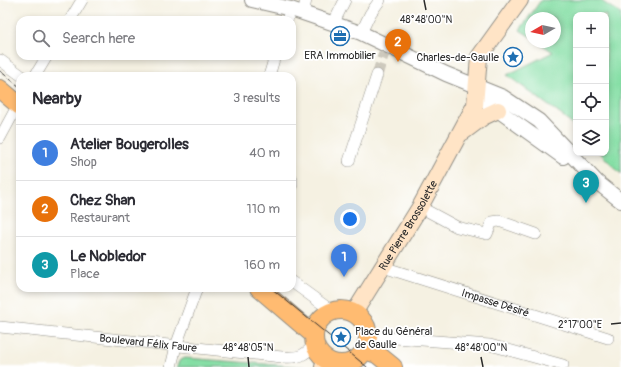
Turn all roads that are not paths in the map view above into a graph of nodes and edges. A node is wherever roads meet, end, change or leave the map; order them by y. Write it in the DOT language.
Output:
graph roads {
  1 [pos="82,0"];
  2 [pos="252,0"];
  3 [pos="306,0"];
  4 [pos="345,0"];
  5 [pos="380,0"];
  6 [pos="520,0"];
  7 [pos="293,14"];
  8 [pos="72,16"];
  9 [pos="333,24"];
  10 [pos="361,33"];
  11 [pos="0,60"];
  12 [pos="45,60"];
  13 [pos="274,60"];
  14 [pos="16,72"];
  15 [pos="37,72"];
  16 [pos="270,72"];
  17 [pos="377,75"];
  18 [pos="477,86"];
  19 [pos="0,89"];
  20 [pos="16,102"];
  21 [pos="16,109"];
  22 [pos="498,110"];
  23 [pos="459,135"];
  24 [pos="0,138"];
  25 [pos="349,161"];
  26 [pos="596,180"];
  27 [pos="621,201"];
  28 [pos="420,207"];
  29 [pos="536,234"];
  30 [pos="383,267"];
  31 [pos="296,285"];
  32 [pos="196,292"];
  33 [pos="263,292"];
  34 [pos="332,312"];
  35 [pos="354,313"];
  36 [pos="0,327"];
  37 [pos="608,338"];
  38 [pos="315,339"];
  39 [pos="366,343"];
  40 [pos="176,346"];
  41 [pos="325,363"];
  42 [pos="350,364"];
  43 [pos="563,365"];
  44 [pos="171,367"];
  45 [pos="393,367"];
  1 -- 8 [label="street"];
  2 -- 7 [label="street"];
  3 -- 7 [label="street"];
  4 -- 9 [label="street"];
  5 -- 10 [label="street"];
  6 -- 18 [label="main road, Rue Pierre Brossolette"];
  7 -- 9 [label="street"];
  9 -- 10 [label="street"];
  10 -- 18 [label="street"];
  11 -- 14 [label="street"];
  12 -- 15 [label="street"];
  13 -- 16 [label="street"];
  17 -- 25 [label="street"];
  18 -- 22 [label="street"];
  18 -- 23 [label="main road, Rue Pierre Brossolette"];
  18 -- 26 [label="street"];
  19 -- 20 [label="main road"];
  21 -- 24 [label="street"];
  22 -- 23 [label="main road, Rue Pierre Brossolette"];
  22 -- 26 [label="street"];
  23 -- 28 [label="main road, Rue Pierre Brossolette"];
  26 -- 27 [label="street"];
  28 -- 29 [label="street"];
  28 -- 30 [label="main road, Rue Pierre Brossolette"];
  30 -- 35 [label="main road, Rue Pierre Brossolette"];
  30 -- 37 [label="street, Impasse Désiré"];
  31 -- 34 [label="street"];
  32 -- 40 [label="street"];
  33 -- 38 [label="main road"];
  34 -- 35 [label="main road"];
  34 -- 38 [label="main road"];
  35 -- 39 [label="main road"];
  36 -- 40 [label="street, Boulevard Félix Faure"];
  38 -- 40 [label="street, Boulevard Félix Faure"];
  38 -- 41 [label="main road"];
  39 -- 42 [label="main road"];
  39 -- 43 [label="street"];
  39 -- 45 [label="main road"];
  40 -- 44 [label="street"];
  41 -- 42 [label="main road"];
}
